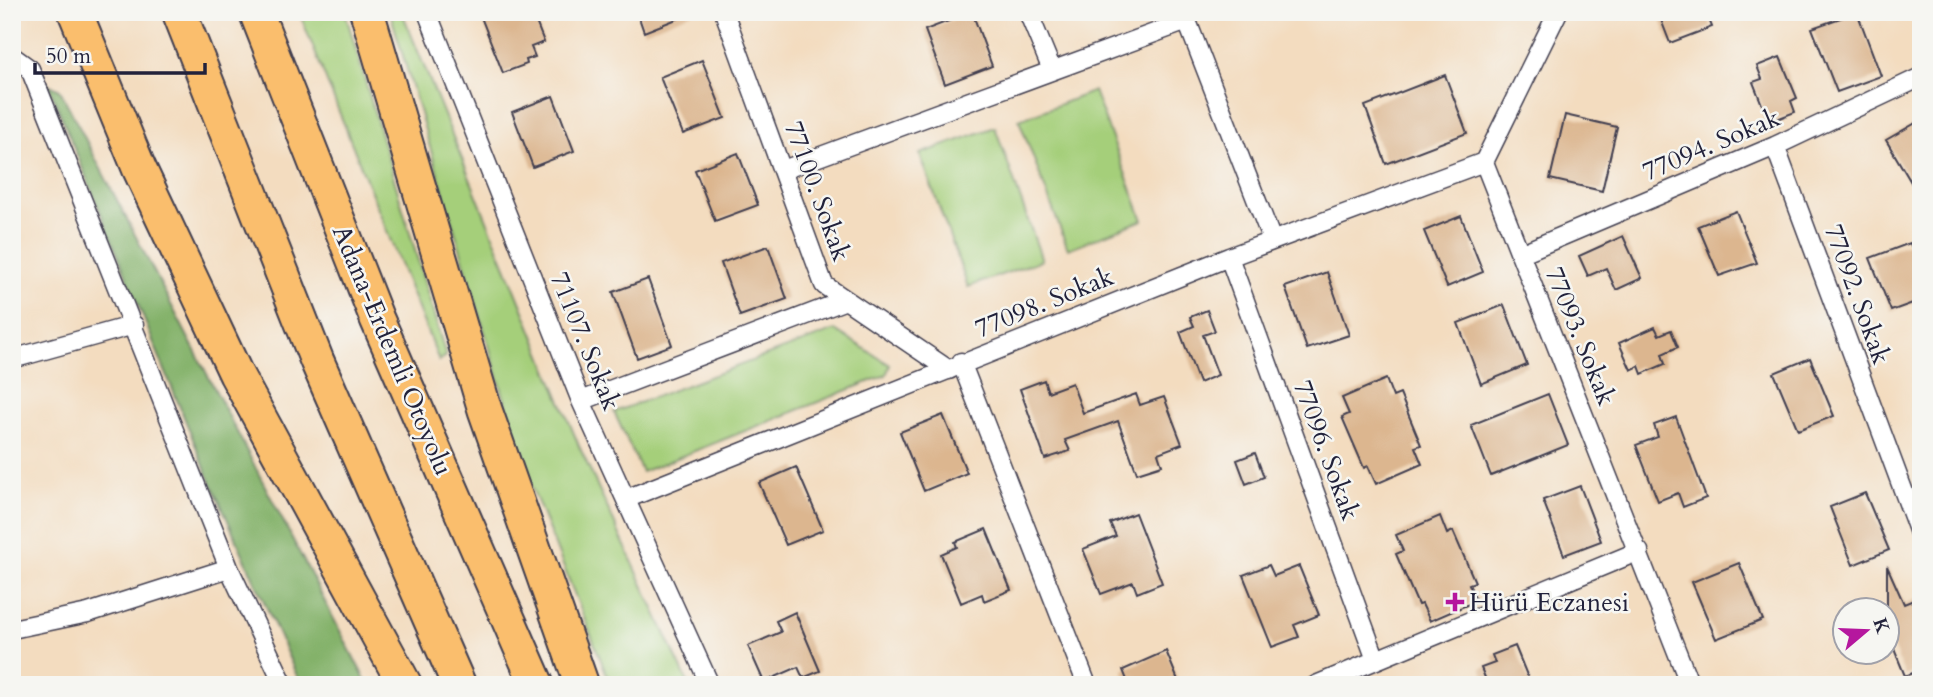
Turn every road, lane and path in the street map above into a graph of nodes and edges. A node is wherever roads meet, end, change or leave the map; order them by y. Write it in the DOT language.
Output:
graph roads {
  1 [pos="75,12"];
  2 [pos="180,12"];
  3 [pos="256,12"];
  4 [pos="367,12"];
  5 [pos="427,12"];
  6 [pos="724,12"];
  7 [pos="1028,12"];
  8 [pos="1558,12"];
  9 [pos="1189,16"];
  10 [pos="14,61"];
  11 [pos="1052,70"];
  12 [pos="1921,78"];
  13 [pos="1775,146"];
  14 [pos="1484,162"];
  15 [pos="783,170"];
  16 [pos="1272,240"];
  17 [pos="1520,254"];
  18 [pos="1229,257"];
  19 [pos="846,300"];
  20 [pos="134,325"];
  21 [pos="12,359"];
  22 [pos="955,366"];
  23 [pos="581,401"];
  24 [pos="626,499"];
  25 [pos="1921,538"];
  26 [pos="1639,551"];
  27 [pos="229,568"];
  28 [pos="12,629"];
  29 [pos="1376,660"];
  30 [pos="284,685"];
  31 [pos="404,685"];
  32 [pos="459,685"];
  33 [pos="537,685"];
  34 [pos="582,685"];
  35 [pos="710,685"];
  36 [pos="1087,685"];
  37 [pos="1316,685"];
  38 [pos="1690,685"];
  1 -- 31 [label="highway"];
  2 -- 32 [label="highway"];
  3 -- 33 [label="highway, Adana-Erdemli Otoyolu"];
  4 -- 34 [label="highway"];
  5 -- 23 [label="street, 71107. Sokak"];
  6 -- 15 [label="street, 77100. Sokak"];
  7 -- 11 [label="street"];
  8 -- 14 [label="street"];
  9 -- 11 [label="street"];
  9 -- 16 [label="street"];
  10 -- 20 [label="street"];
  11 -- 15 [label="street"];
  12 -- 13 [label="street, 77094. Sokak"];
  13 -- 17 [label="street, 77094. Sokak"];
  13 -- 25 [label="street, 77092. Sokak"];
  14 -- 16 [label="street, 77098. Sokak"];
  14 -- 17 [label="street, 77093. Sokak"];
  15 -- 19 [label="street, 77100. Sokak"];
  16 -- 18 [label="street, 77098. Sokak"];
  17 -- 26 [label="street, 77093. Sokak"];
  18 -- 22 [label="street, 77098. Sokak"];
  18 -- 29 [label="street, 77096. Sokak"];
  19 -- 22 [label="street, 77100. Sokak"];
  19 -- 23 [label="street"];
  20 -- 21 [label="street"];
  20 -- 27 [label="street"];
  22 -- 24 [label="street, 77098. Sokak"];
  22 -- 36 [label="street"];
  23 -- 24 [label="street, 71107. Sokak"];
  24 -- 35 [label="street, 71107. Sokak"];
  26 -- 29 [label="street"];
  26 -- 38 [label="street, 77093. Sokak"];
  27 -- 28 [label="street"];
  27 -- 30 [label="street"];
  29 -- 37 [label="street"];
}
